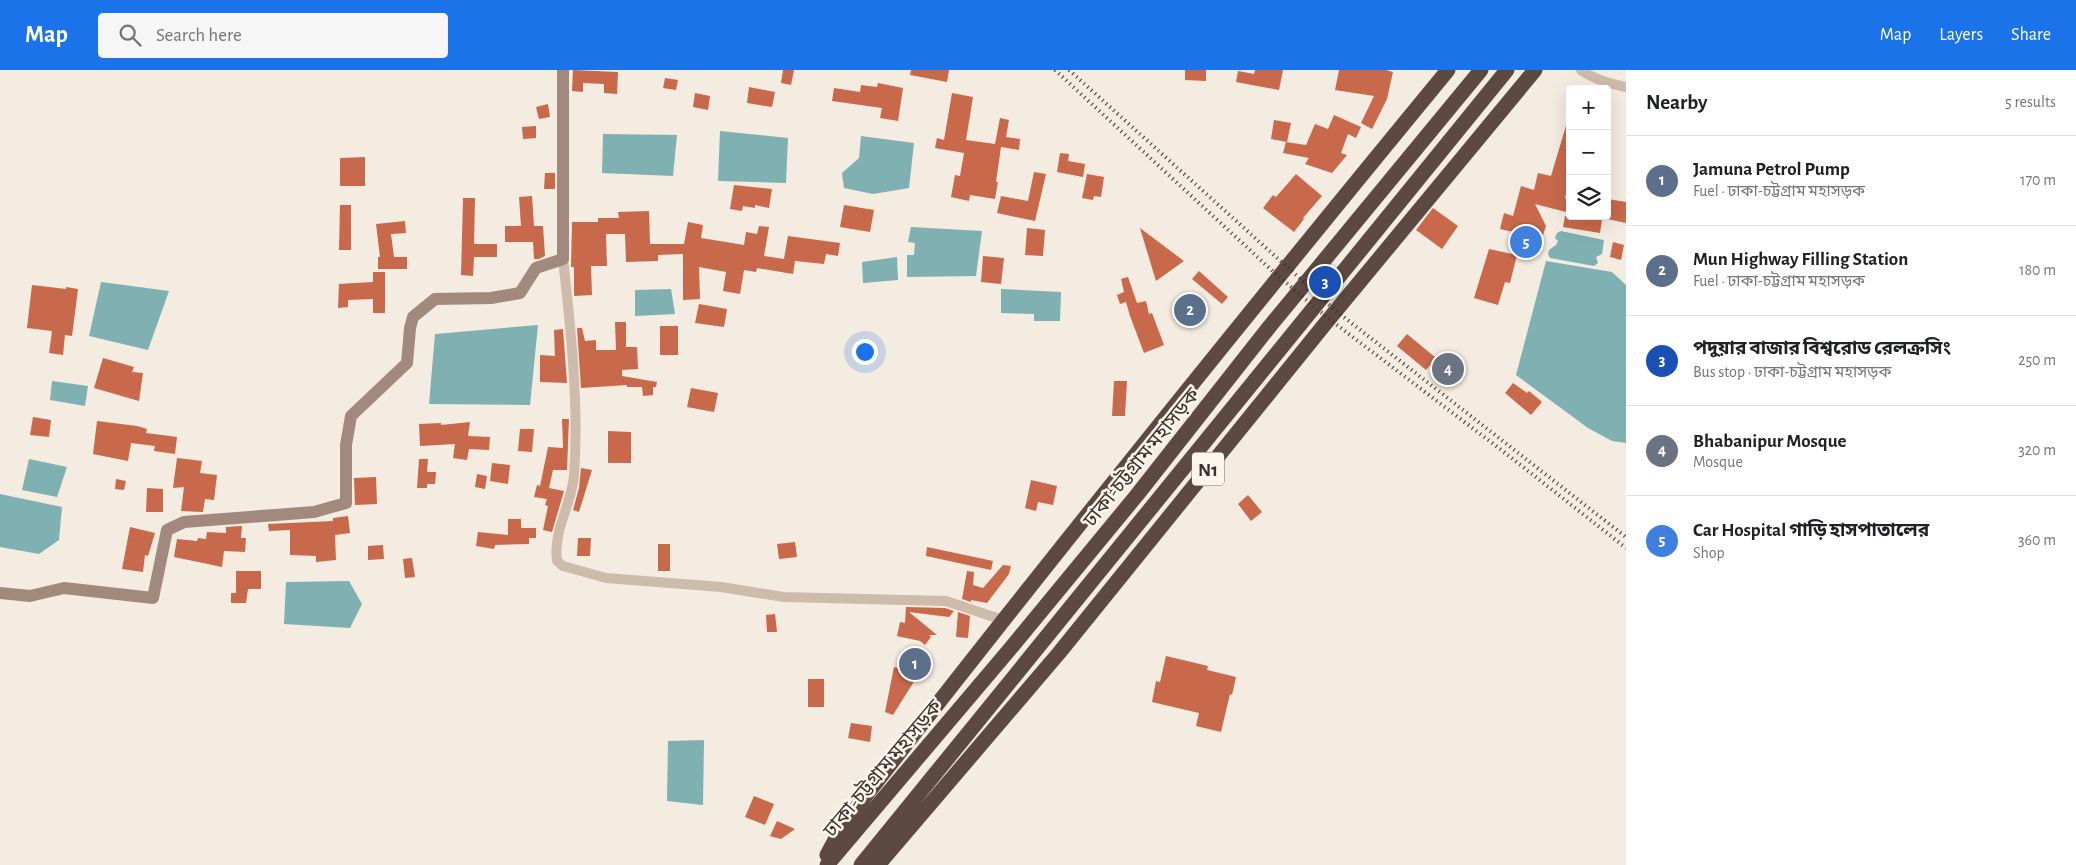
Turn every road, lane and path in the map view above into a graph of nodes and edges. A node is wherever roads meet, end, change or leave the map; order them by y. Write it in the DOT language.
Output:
graph roads {
  1 [pos="563,70"];
  2 [pos="1448,70"];
  3 [pos="1480,70"];
  4 [pos="1506,70"];
  5 [pos="1535,70"];
  6 [pos="1581,70"];
  7 [pos="1626,87"];
  8 [pos="563,259"];
  9 [pos="0,594"];
  10 [pos="1003,620"];
  11 [pos="822,865"];
  12 [pos="827,865"];
  13 [pos="860,865"];
  14 [pos="878,865"];
  1 -- 8 [label="main road"];
  2 -- 10 [label="highway"];
  3 -- 12 [label="highway, ঢাকা-চট্টগ্রাম মহাসড়ক / N1"];
  4 -- 13 [label="highway, ঢাকা-চট্টগ্রাম মহাসড়ক / N1"];
  5 -- 14 [label="highway, N1"];
  6 -- 7 [label="street"];
  8 -- 9 [label="main road"];
  8 -- 10 [label="street"];
  10 -- 11 [label="highway"];
}
